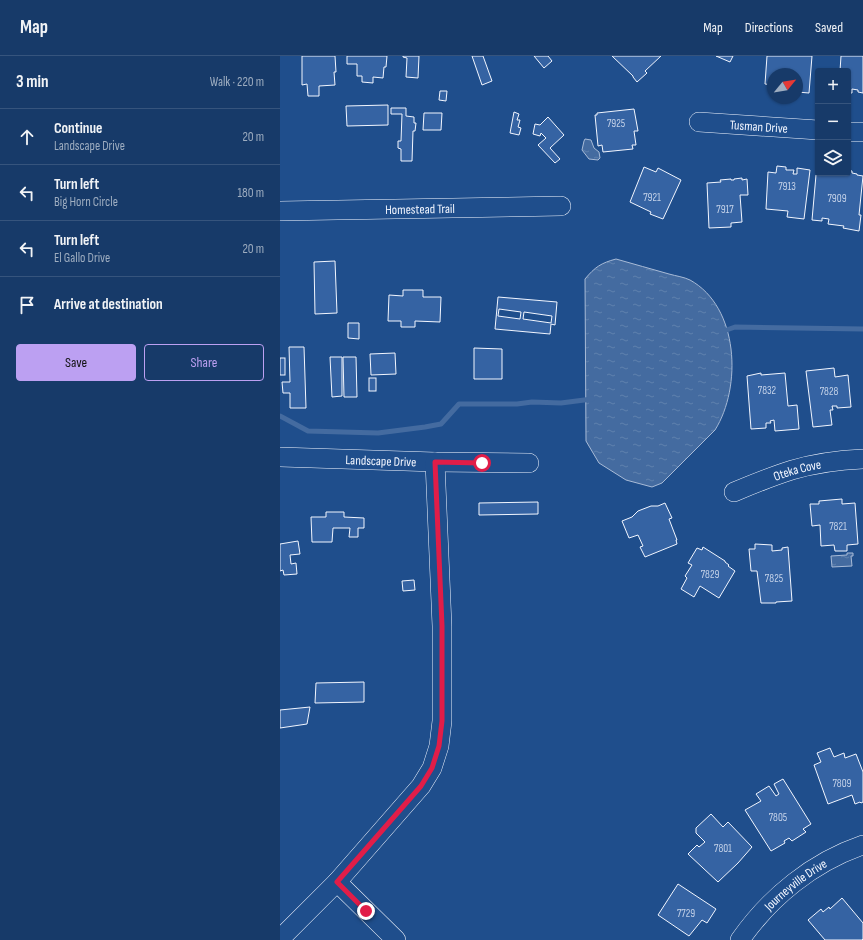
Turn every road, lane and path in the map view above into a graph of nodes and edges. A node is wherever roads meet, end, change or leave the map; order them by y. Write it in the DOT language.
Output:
graph roads {
  1 [pos="699,122"];
  2 [pos="815,130"];
  3 [pos="851,132"];
  4 [pos="863,132"];
  5 [pos="561,206"];
  6 [pos="280,211"];
  7 [pos="280,457"];
  8 [pos="863,459"];
  9 [pos="435,462"];
  10 [pos="529,463"];
  11 [pos="734,492"];
  12 [pos="863,845"];
  13 [pos="337,882"];
  14 [pos="280,939"];
  15 [pos="396,940"];
  16 [pos="740,940"];
  1 -- 2 [label="street, Tusman Drive"];
  3 -- 4 [label="street"];
  5 -- 6 [label="street, Homestead Trail"];
  7 -- 9 [label="street, Landscape Drive"];
  8 -- 11 [label="street, Oteka Cove"];
  9 -- 10 [label="street, Landscape Drive"];
  9 -- 13 [label="street"];
  12 -- 16 [label="street, Journeyville Drive"];
  13 -- 14 [label="street"];
  13 -- 15 [label="street"];
}
